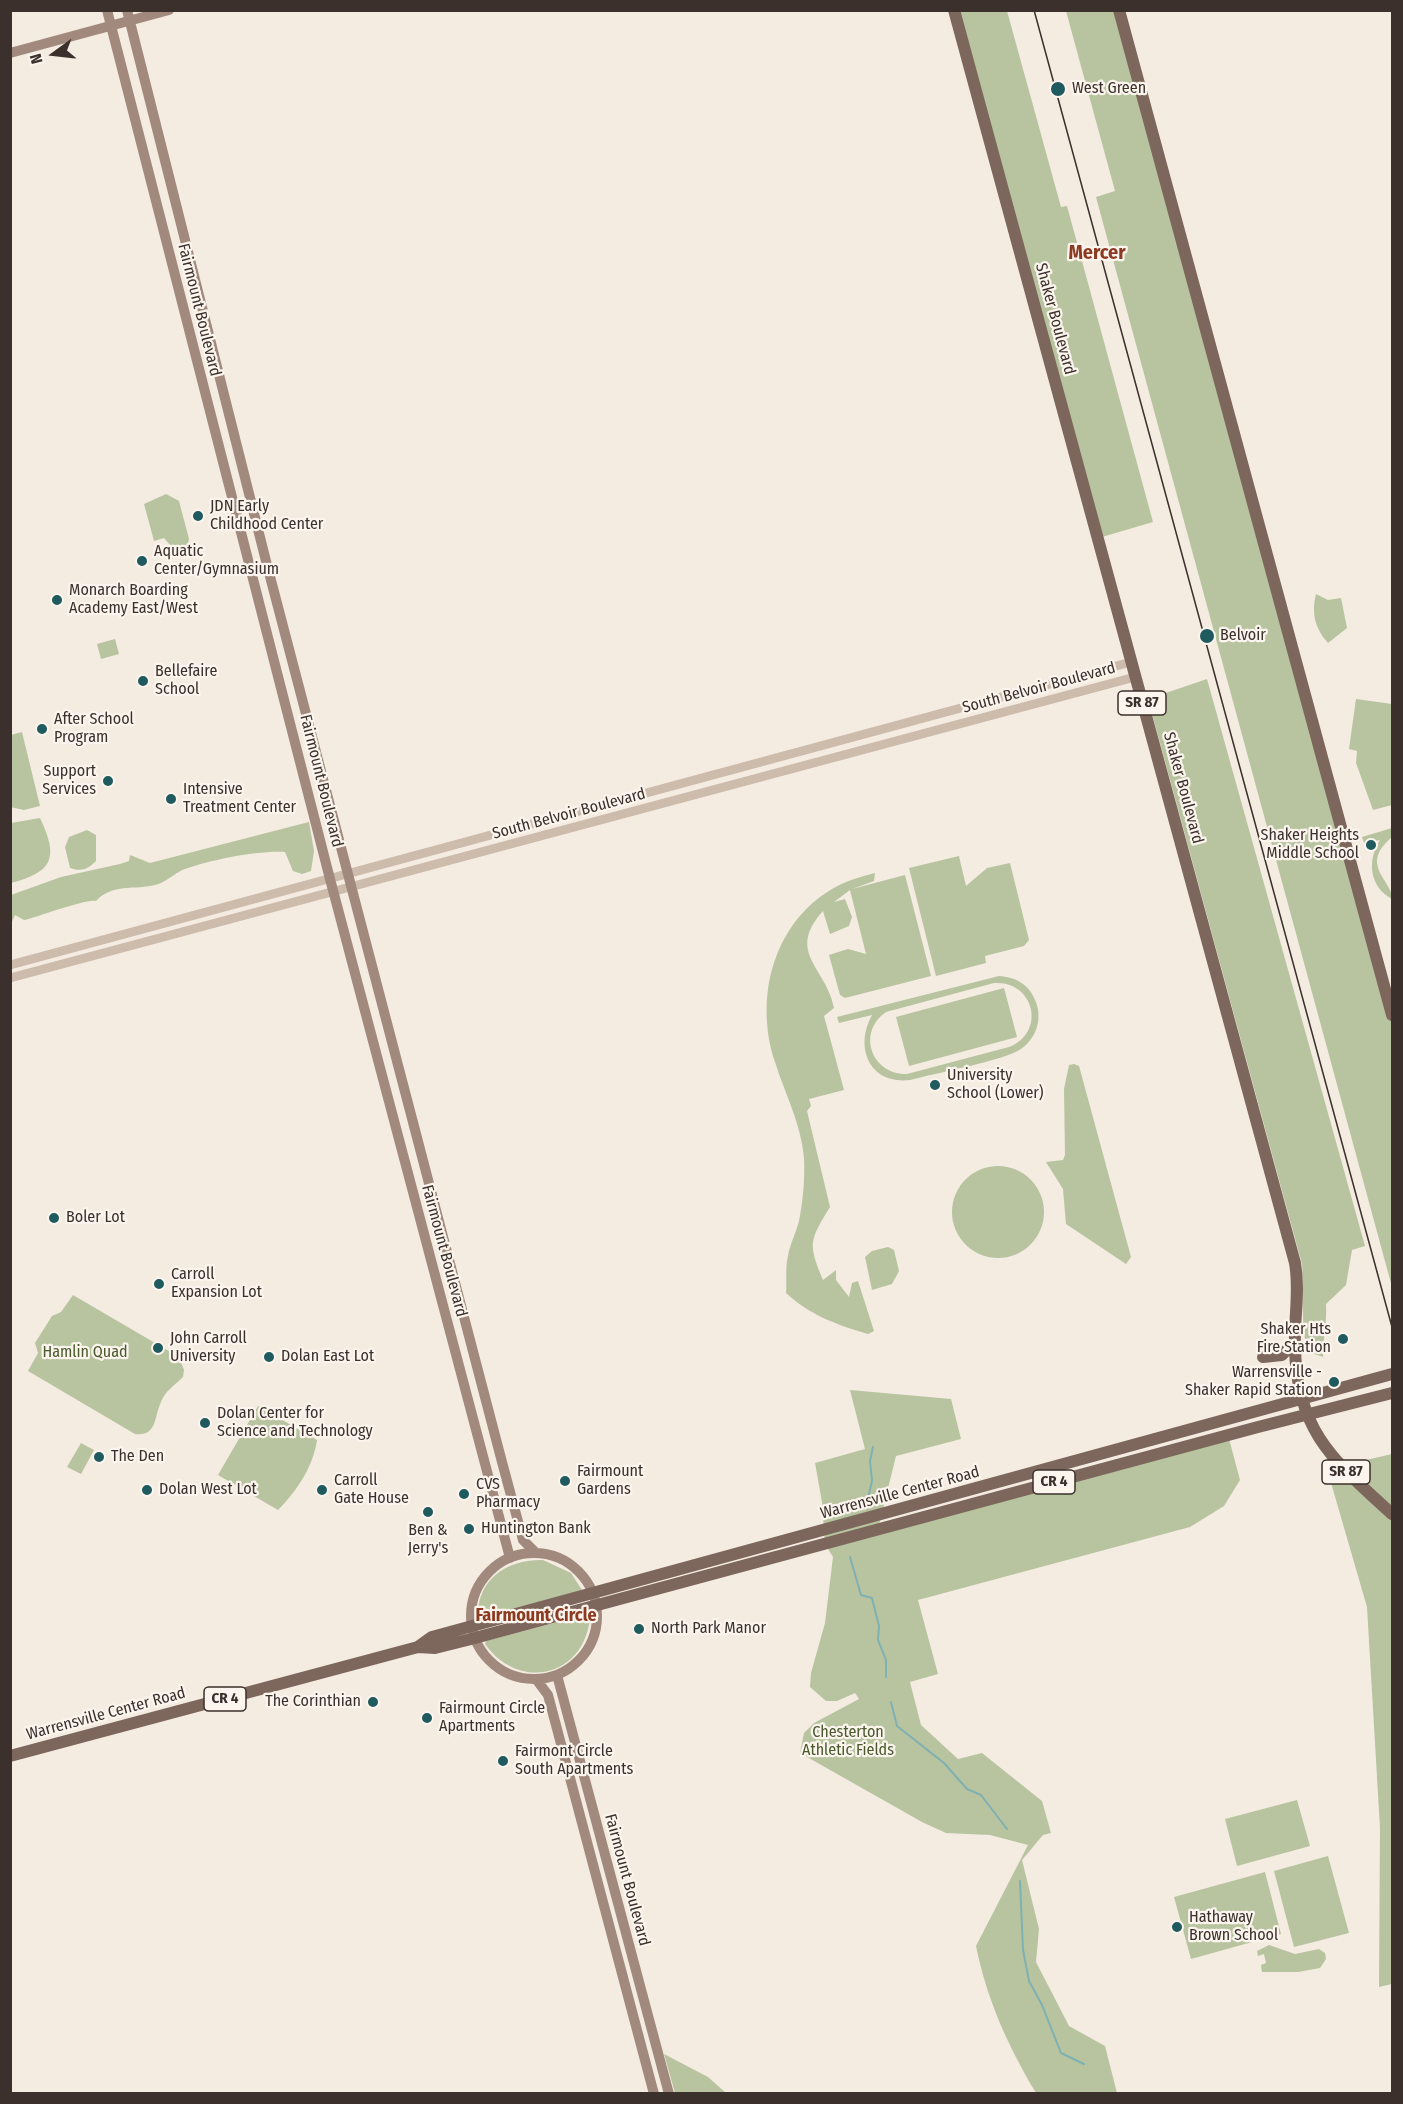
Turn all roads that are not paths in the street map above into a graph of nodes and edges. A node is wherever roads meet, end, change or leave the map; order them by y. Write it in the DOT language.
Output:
graph roads {
  1 [pos="107,10"];
  2 [pos="169,10"];
  3 [pos="954,10"];
  4 [pos="1119,10"];
  5 [pos="128,16"];
  6 [pos="111,26"];
  7 [pos="10,53"];
  8 [pos="267,565"];
  9 [pos="250,569"];
  10 [pos="1131,662"];
  11 [pos="1102,670"];
  12 [pos="1136,677"];
  13 [pos="1105,685"];
  14 [pos="347,874"];
  15 [pos="330,879"];
  16 [pos="351,888"];
  17 [pos="334,892"];
  18 [pos="10,965"];
  19 [pos="10,978"];
  20 [pos="1392,1015"];
  21 [pos="1295,1341"];
  22 [pos="1263,1357"];
  23 [pos="1388,1375"];
  24 [pos="1390,1394"];
  25 [pos="1301,1400"];
  26 [pos="1306,1414"];
  27 [pos="1392,1514"];
  28 [pos="536,1553"];
  29 [pos="510,1558"];
  30 [pos="593,1593"];
  31 [pos="596,1606"];
  32 [pos="474,1632"];
  33 [pos="557,1675"];
  34 [pos="536,1679"];
  35 [pos="10,1756"];
  36 [pos="654,2094"];
  37 [pos="669,2094"];
  1 -- 6 [label="main road, Fairmount Boulevard"];
  2 -- 5 [label="main road"];
  3 -- 10 [label="main road, Shaker Boulevard / SR 87"];
  4 -- 20 [label="main road"];
  5 -- 6 [label="main road"];
  5 -- 8 [label="main road, Fairmount Boulevard"];
  6 -- 7 [label="main road"];
  6 -- 9 [label="main road, Fairmount Boulevard"];
  8 -- 9 [label="main road"];
  8 -- 14 [label="main road, Fairmount Boulevard"];
  9 -- 15 [label="main road, Fairmount Boulevard"];
  10 -- 11 [label="street, South Belvoir Boulevard"];
  10 -- 12 [label="main road, Shaker Boulevard / SR 87"];
  11 -- 13 [label="street"];
  11 -- 14 [label="street, South Belvoir Boulevard"];
  12 -- 13 [label="street, South Belvoir Boulevard"];
  12 -- 21 [label="main road, Shaker Boulevard / SR 87"];
  13 -- 16 [label="street, South Belvoir Boulevard"];
  14 -- 15 [label="street, South Belvoir Boulevard"];
  14 -- 16 [label="main road, Fairmount Boulevard"];
  15 -- 17 [label="main road, Fairmount Boulevard"];
  15 -- 18 [label="street, South Belvoir Boulevard"];
  16 -- 17 [label="street, South Belvoir Boulevard"];
  16 -- 28 [label="main road, Fairmount Boulevard"];
  17 -- 19 [label="street, South Belvoir Boulevard"];
  17 -- 29 [label="main road, Fairmount Boulevard"];
  21 -- 22 [label="main road"];
  21 -- 25 [label="main road, Shaker Boulevard / SR 87"];
  23 -- 25 [label="main road, Warrensville Center Road / CR 4"];
  24 -- 26 [label="main road, Warrensville Center Road / CR 4"];
  25 -- 26 [label="main road, Shaker Boulevard / SR 87"];
  25 -- 30 [label="main road, Warrensville Center Road / CR 4"];
  26 -- 27 [label="main road, Shaker Boulevard / SR 87"];
  26 -- 31 [label="main road, Warrensville Center Road / CR 4"];
  28 -- 29 [label="main road"];
  28 -- 30 [label="main road"];
  29 -- 32 [label="main road"];
  30 -- 31 [label="main road"];
  30 -- 32 [label="main road, Warrensville Center Road / CR 4"];
  31 -- 32 [label="main road, Warrensville Center Road / CR 4"];
  31 -- 33 [label="main road"];
  32 -- 34 [label="main road"];
  32 -- 35 [label="main road, Warrensville Center Road / CR 4"];
  33 -- 34 [label="main road"];
  33 -- 37 [label="main road, Fairmount Boulevard"];
  34 -- 36 [label="main road, Fairmount Boulevard"];
}
